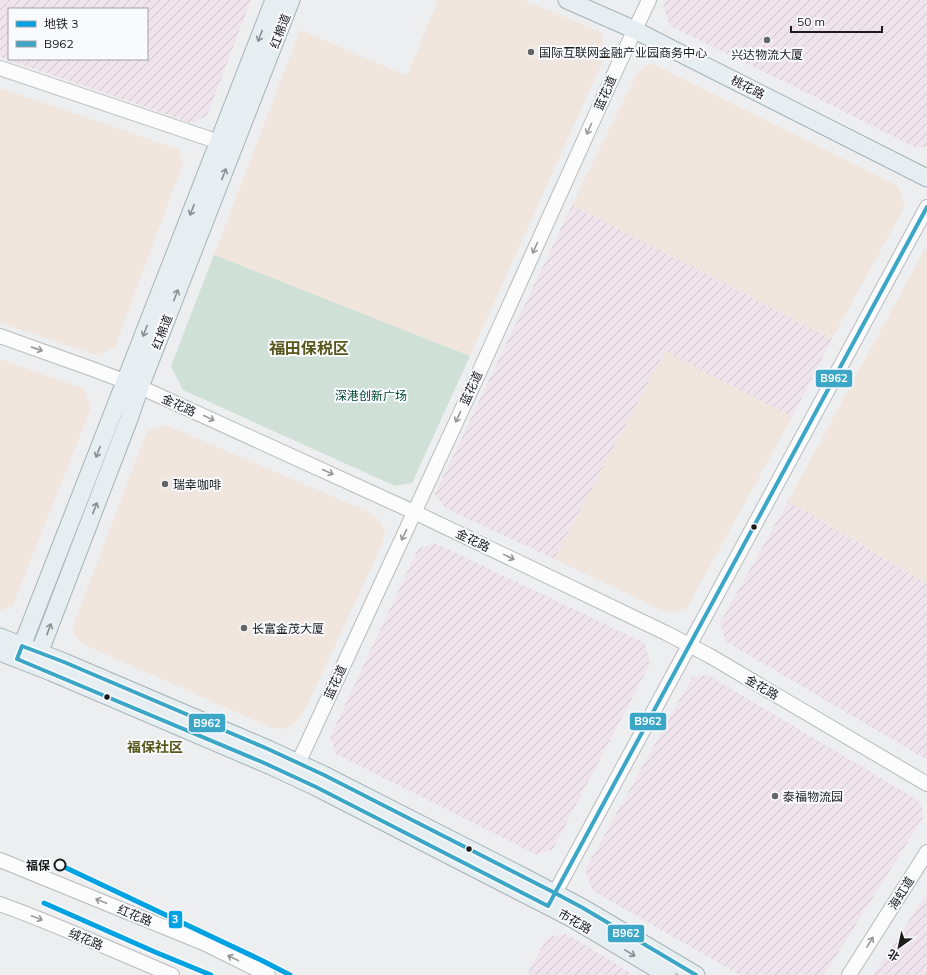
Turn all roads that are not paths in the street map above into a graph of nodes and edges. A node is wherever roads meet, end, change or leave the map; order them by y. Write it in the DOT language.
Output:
graph roads {
  1 [pos="274,0"];
  2 [pos="292,0"];
  3 [pos="568,0"];
  4 [pos="649,0"];
  5 [pos="635,30"];
  6 [pos="0,68"];
  7 [pos="226,145"];
  8 [pos="927,178"];
  9 [pos="927,207"];
  10 [pos="0,336"];
  11 [pos="133,384"];
  12 [pos="414,512"];
  13 [pos="0,637"];
  14 [pos="689,645"];
  15 [pos="0,652"];
  16 [pos="20,652"];
  17 [pos="37,659"];
  18 [pos="295,769"];
  19 [pos="927,784"];
  20 [pos="927,852"];
  21 [pos="0,860"];
  22 [pos="552,900"];
  23 [pos="0,904"];
  24 [pos="172,975"];
  25 [pos="268,975"];
  26 [pos="667,975"];
  27 [pos="696,975"];
  28 [pos="849,975"];
  1 -- 7 [label="main road, 红棉道, one-way"];
  2 -- 7 [label="main road, 红棉道"];
  3 -- 5 [label="main road, 桃花路"];
  4 -- 5 [label="street, 蓝花道"];
  5 -- 8 [label="main road, 桃花路"];
  5 -- 12 [label="street, 蓝花道, one-way"];
  6 -- 7 [label="street"];
  7 -- 11 [label="main road, 红棉道"];
  9 -- 14 [label="street"];
  10 -- 11 [label="street, 金花路, one-way"];
  11 -- 12 [label="street, 金花路, one-way"];
  11 -- 16 [label="main road, 红棉道, one-way"];
  17 -- 11 [label="main road, 红棉道, one-way"];
  12 -- 14 [label="street, 金花路, one-way"];
  12 -- 18 [label="street, 蓝花道, one-way"];
  13 -- 16 [label="main road, 市花路"];
  14 -- 19 [label="street, 金花路"];
  14 -- 22 [label="street"];
  15 -- 16 [label="main road, 市花路"];
  16 -- 17 [label="main road, 市花路"];
  17 -- 18 [label="main road, 市花路"];
  18 -- 22 [label="main road, 市花路"];
  28 -- 20 [label="street, 海虹道, one-way"];
  25 -- 21 [label="street, 红花路, one-way"];
  22 -- 26 [label="main road, 市花路, one-way"];
  22 -- 27 [label="main road, 市花路"];
  23 -- 24 [label="street, 绒花路, one-way"];
}
